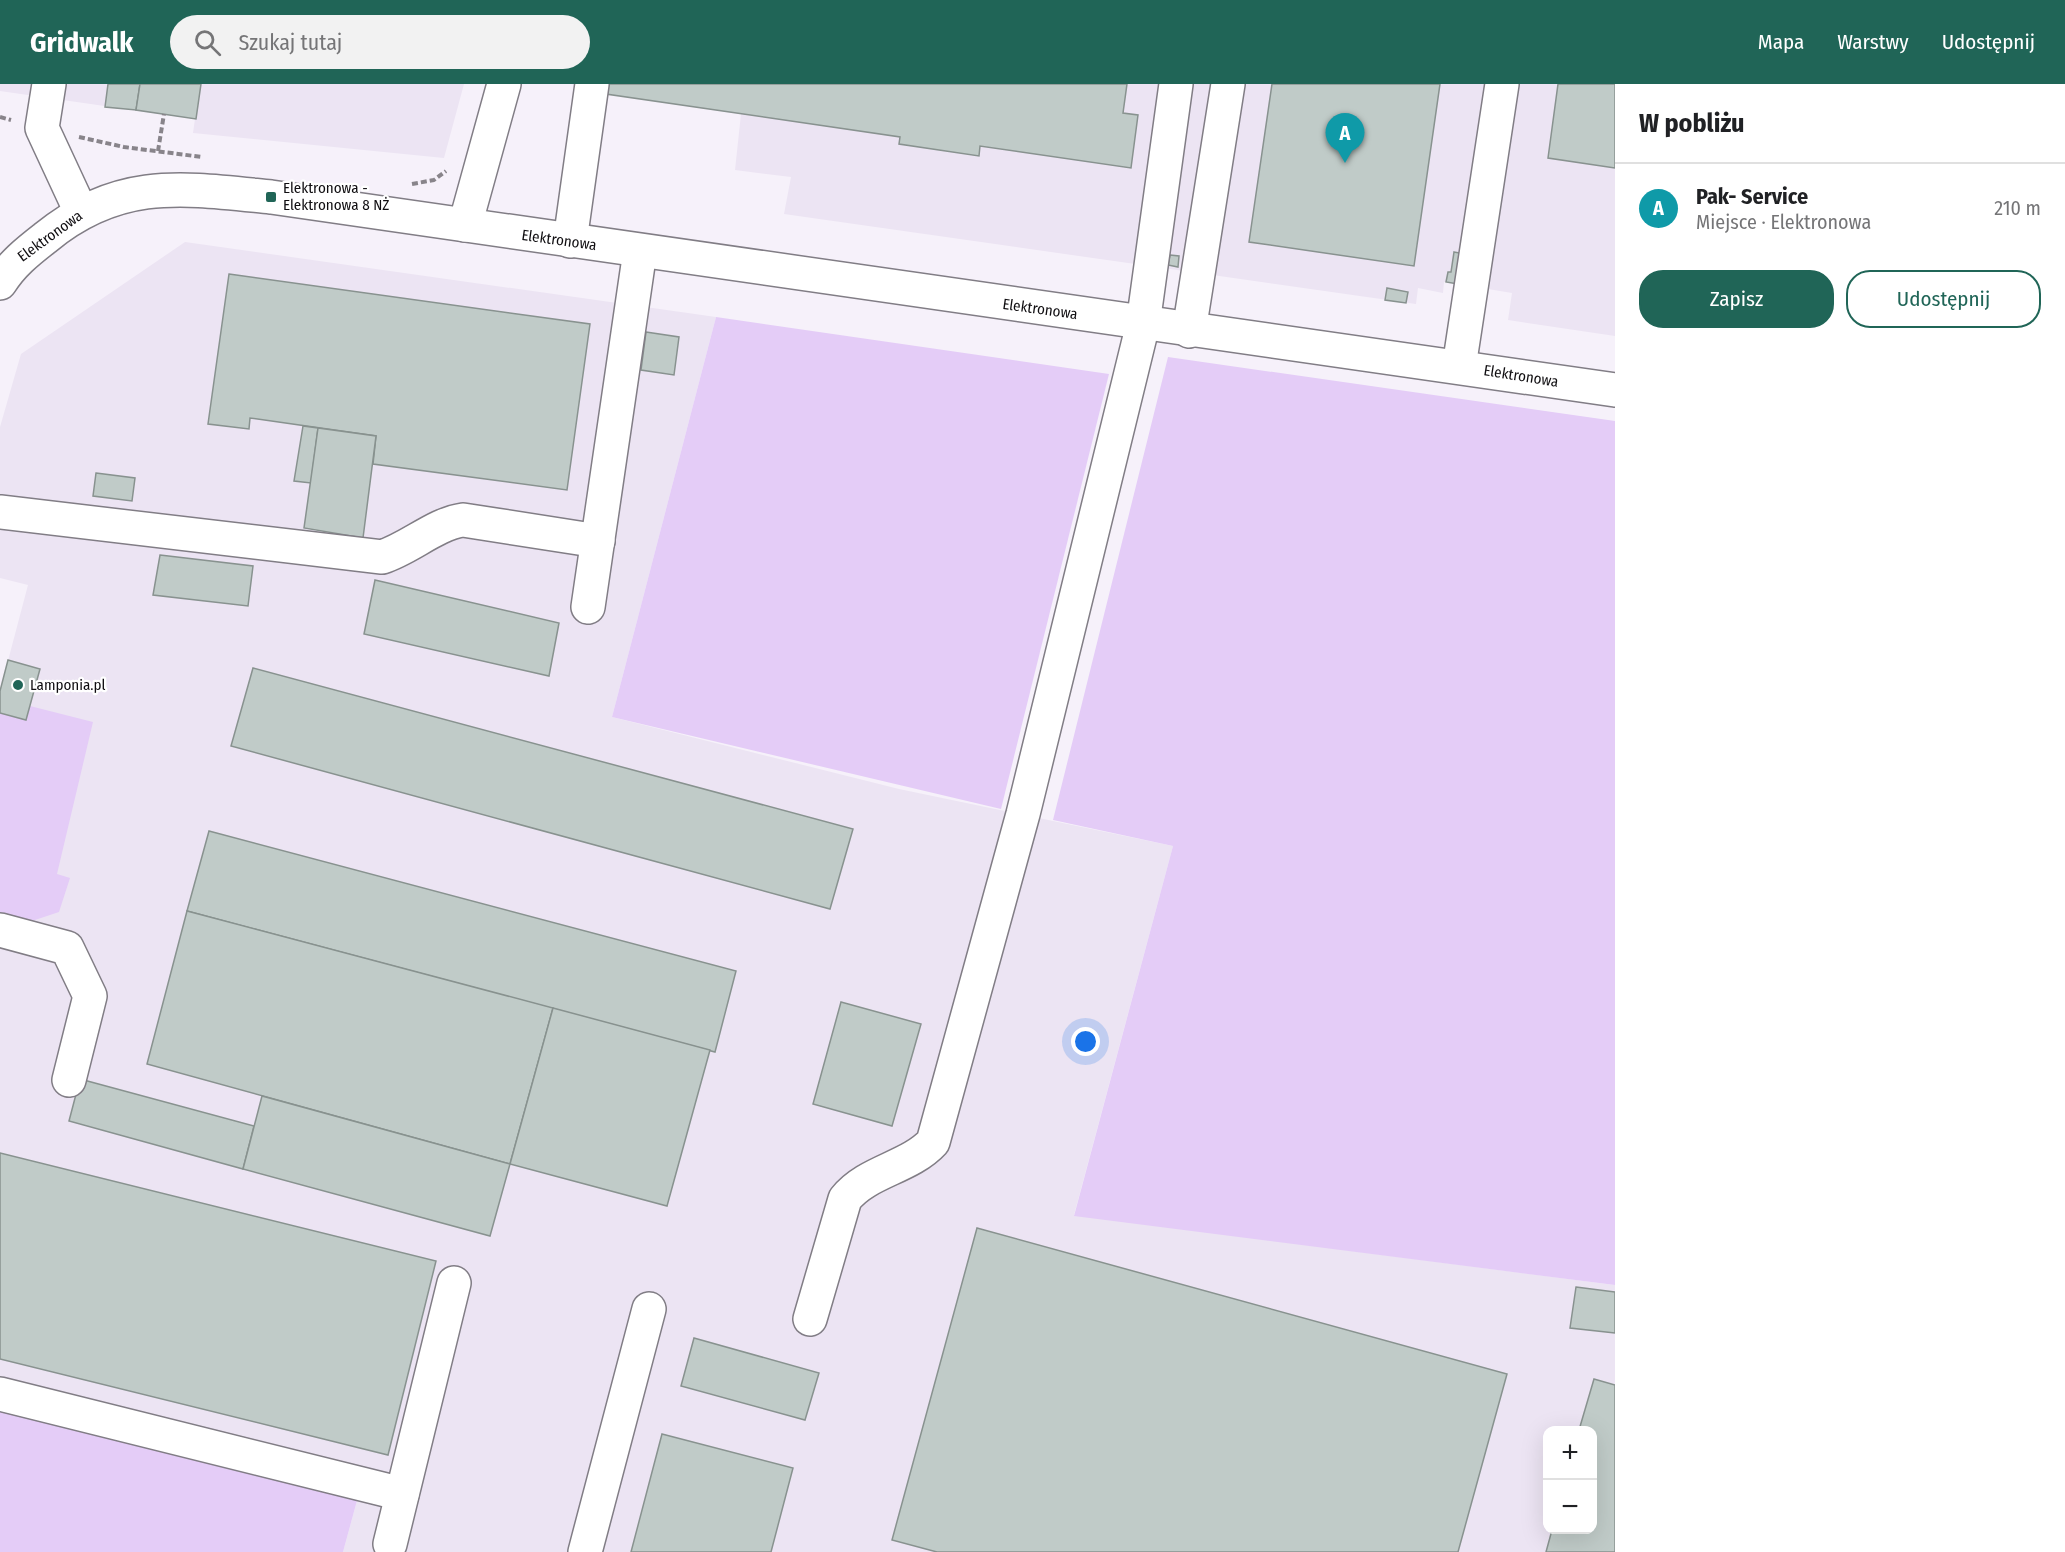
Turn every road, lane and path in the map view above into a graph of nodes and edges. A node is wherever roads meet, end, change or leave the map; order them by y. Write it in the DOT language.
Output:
graph roads {
  1 [pos="49,84"];
  2 [pos="504,84"];
  3 [pos="592,84"];
  4 [pos="1176,84"];
  5 [pos="1228,84"];
  6 [pos="1502,84"];
  7 [pos="164,114"];
  8 [pos="0,117"];
  9 [pos="42,128"];
  10 [pos="159,151"];
  11 [pos="210,158"];
  12 [pos="450,168"];
  13 [pos="402,183"];
  14 [pos="81,212"];
  15 [pos="465,225"];
  16 [pos="570,242"];
  17 [pos="640,251"];
  18 [pos="0,283"];
  19 [pos="1143,324"];
  20 [pos="1189,331"];
  21 [pos="1460,367"];
  22 [pos="1615,390"];
  23 [pos="0,512"];
  24 [pos="598,541"];
  25 [pos="588,607"];
  26 [pos="0,930"];
  27 [pos="69,1080"];
  28 [pos="454,1283"];
  29 [pos="649,1309"];
  30 [pos="810,1319"];
  31 [pos="0,1394"];
  32 [pos="402,1494"];
  33 [pos="390,1544"];
  34 [pos="585,1552"];
  1 -- 9 [label="street"];
  2 -- 15 [label="street"];
  3 -- 16 [label="street"];
  4 -- 19 [label="street"];
  5 -- 20 [label="street"];
  6 -- 21 [label="street"];
  7 -- 10 [label="path"];
  8 -- 9 [label="path"];
  9 -- 10 [label="path"];
  9 -- 14 [label="street"];
  10 -- 11 [label="path"];
  12 -- 13 [label="path"];
  14 -- 15 [label="street, Elektronowa"];
  14 -- 18 [label="street, Elektronowa"];
  15 -- 16 [label="street, Elektronowa"];
  16 -- 17 [label="street, Elektronowa"];
  17 -- 19 [label="street, Elektronowa"];
  17 -- 24 [label="street"];
  19 -- 20 [label="street, Elektronowa"];
  19 -- 30 [label="street"];
  20 -- 21 [label="street, Elektronowa"];
  21 -- 22 [label="street, Elektronowa"];
  23 -- 24 [label="street"];
  24 -- 25 [label="street"];
  26 -- 27 [label="street"];
  28 -- 32 [label="street"];
  29 -- 34 [label="street"];
  31 -- 32 [label="street"];
  32 -- 33 [label="street"];
}
